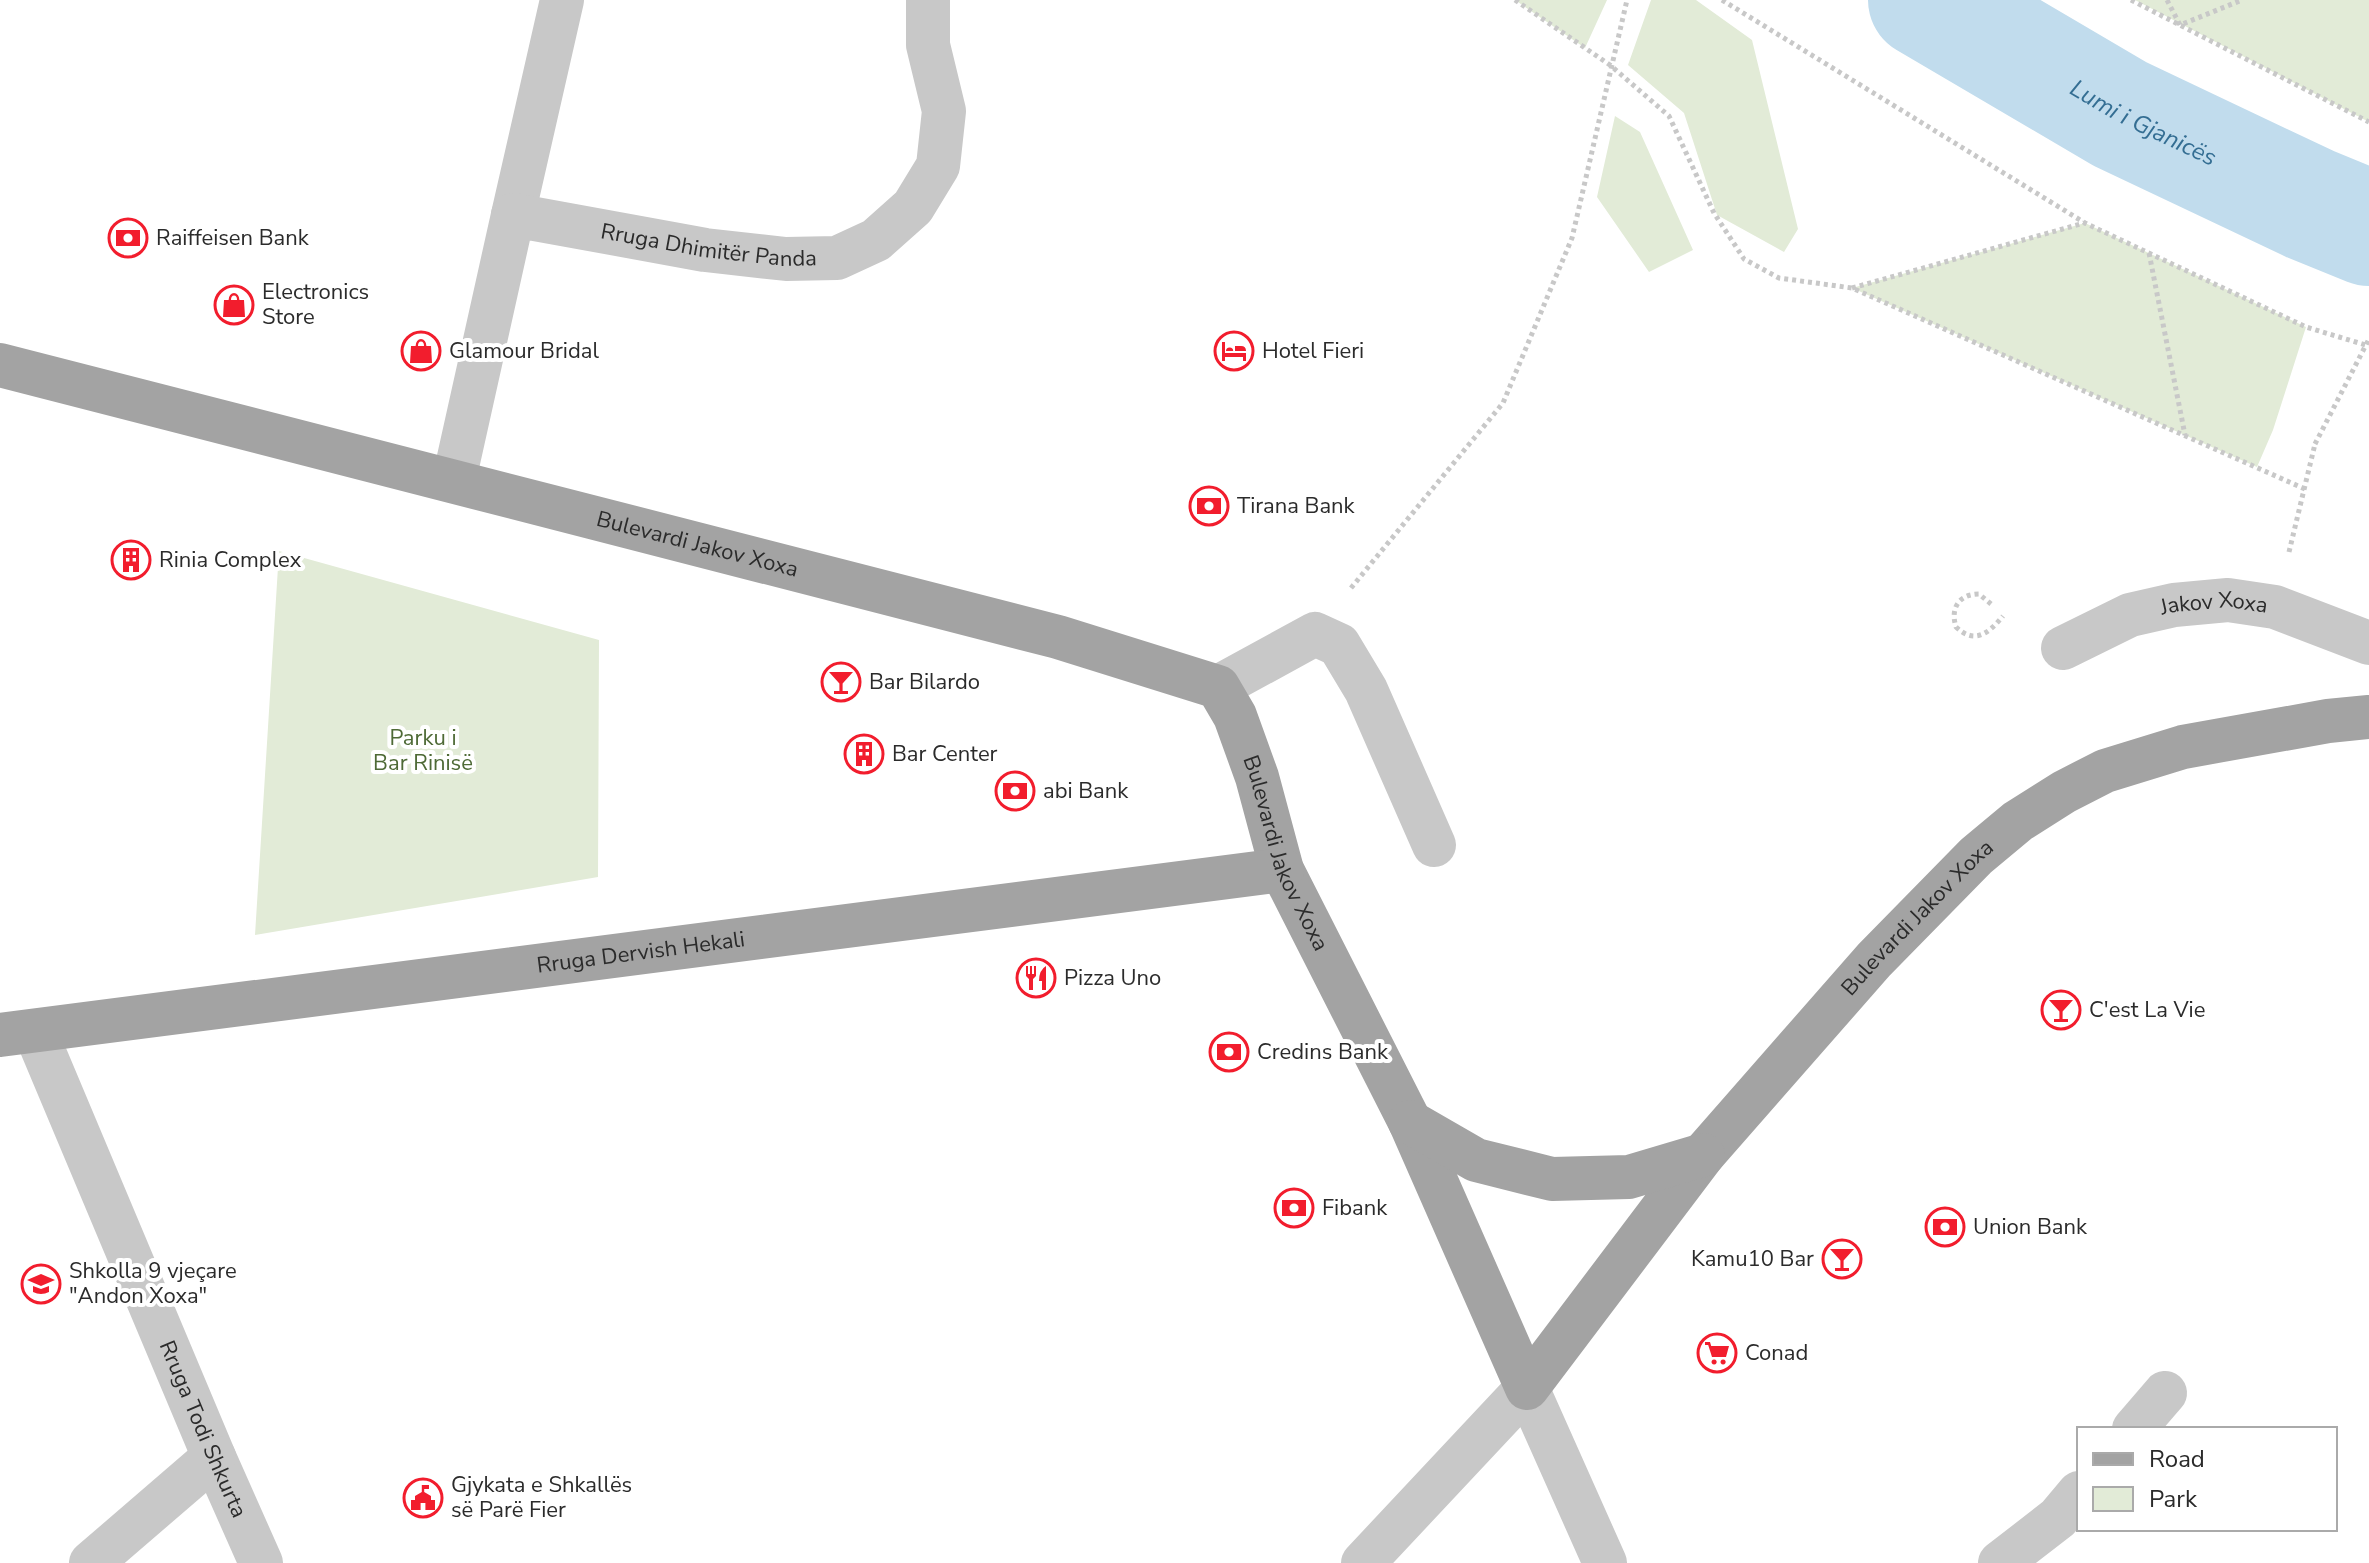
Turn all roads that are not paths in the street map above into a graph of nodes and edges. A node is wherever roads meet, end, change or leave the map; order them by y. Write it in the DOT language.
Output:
graph roads {
  1 [pos="562,0"];
  2 [pos="928,0"];
  3 [pos="513,215"];
  4 [pos="0,365"];
  5 [pos="454,480"];
  6 [pos="2369,643"];
  7 [pos="2063,648"];
  8 [pos="1218,687"];
  9 [pos="2369,717"];
  10 [pos="1434,845"];
  11 [pos="1282,870"];
  12 [pos="18,1033"];
  13 [pos="1410,1122"];
  14 [pos="1703,1155"];
  15 [pos="1527,1388"];
  16 [pos="2165,1393"];
  17 [pos="2136,1427"];
  18 [pos="214,1457"];
  19 [pos="2077,1495"];
  20 [pos="91,1563"];
  21 [pos="261,1563"];
  22 [pos="1363,1563"];
  23 [pos="1605,1563"];
  24 [pos="2000,1563"];
  1 -- 3 [label="street"];
  2 -- 3 [label="street, Rruga Dhimitër Panda"];
  3 -- 5 [label="street"];
  4 -- 5 [label="main road, Bulevardi Jakov Xoxa"];
  5 -- 8 [label="main road, Bulevardi Jakov Xoxa"];
  6 -- 7 [label="street, Jakov Xoxa"];
  8 -- 10 [label="street"];
  8 -- 11 [label="main road, Bulevardi Jakov Xoxa"];
  9 -- 14 [label="main road, Bulevardi Jakov Xoxa"];
  11 -- 12 [label="main road, Rruga Dervish Hekali"];
  11 -- 13 [label="main road, Bulevardi Jakov Xoxa"];
  12 -- 18 [label="street, Rruga Todi Shkurta"];
  13 -- 14 [label="main road"];
  13 -- 15 [label="main road, Bulevardi Jakov Xoxa"];
  14 -- 15 [label="main road, Bulevardi Jakov Xoxa"];
  15 -- 22 [label="street"];
  15 -- 23 [label="street"];
  16 -- 17 [label="street"];
  18 -- 20 [label="street"];
  18 -- 21 [label="street, Rruga Todi Shkurta"];
  19 -- 24 [label="street"];
}
